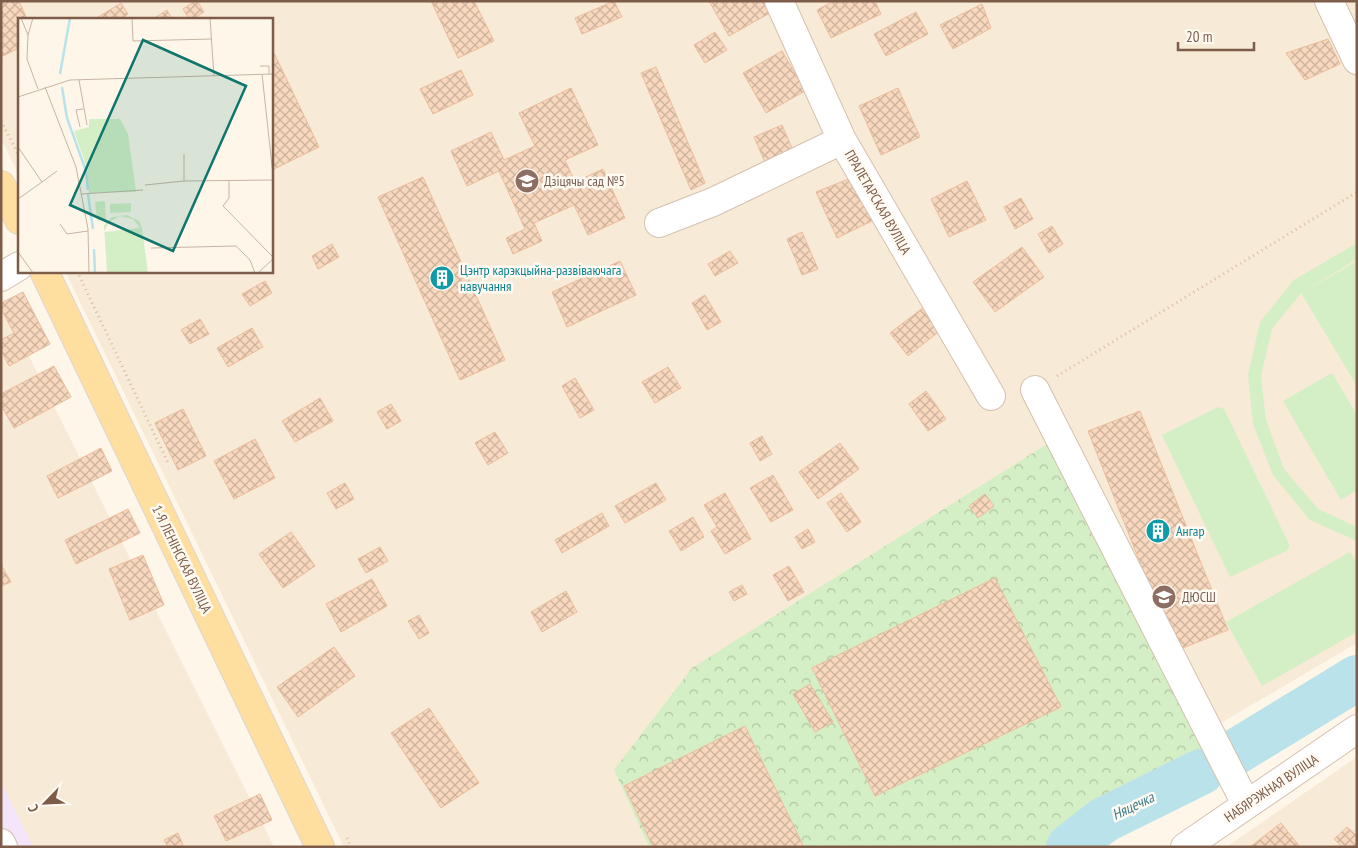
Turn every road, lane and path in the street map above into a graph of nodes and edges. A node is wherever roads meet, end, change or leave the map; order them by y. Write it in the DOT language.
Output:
graph roads {
  1 [pos="779,1"];
  2 [pos="1329,1"];
  3 [pos="1357,60"];
  4 [pos="1,121"];
  5 [pos="842,140"];
  6 [pos="18,154"];
  7 [pos="1,185"];
  8 [pos="1357,192"];
  9 [pos="18,218"];
  10 [pos="659,223"];
  11 [pos="18,267"];
  12 [pos="44,272"];
  13 [pos="1,277"];
  14 [pos="1035,390"];
  15 [pos="991,396"];
  16 [pos="1357,729"];
  17 [pos="1246,804"];
  18 [pos="1,843"];
  19 [pos="3,847"];
  20 [pos="320,847"];
  21 [pos="1185,847"];
  1 -- 5 [label="street, ПРАЛЕТАРСКАЯ ВУЛІЦА"];
  2 -- 3 [label="street"];
  4 -- 6 [label="path"];
  5 -- 10 [label="street"];
  5 -- 15 [label="street, ПРАЛЕТАРСКАЯ ВУЛІЦА"];
  7 -- 9 [label="main road"];
  8 -- 14 [label="path"];
  11 -- 13 [label="street"];
  12 -- 20 [label="main road, 1-Я ЛЕНІНСКАЯ ВУЛІЦА"];
  14 -- 17 [label="street"];
  16 -- 17 [label="street, НАБЯРЭЖНАЯ ВУЛІЦА"];
  17 -- 21 [label="street, НАБЯРЭЖНАЯ ВУЛІЦА"];
  18 -- 19 [label="street"];
}
